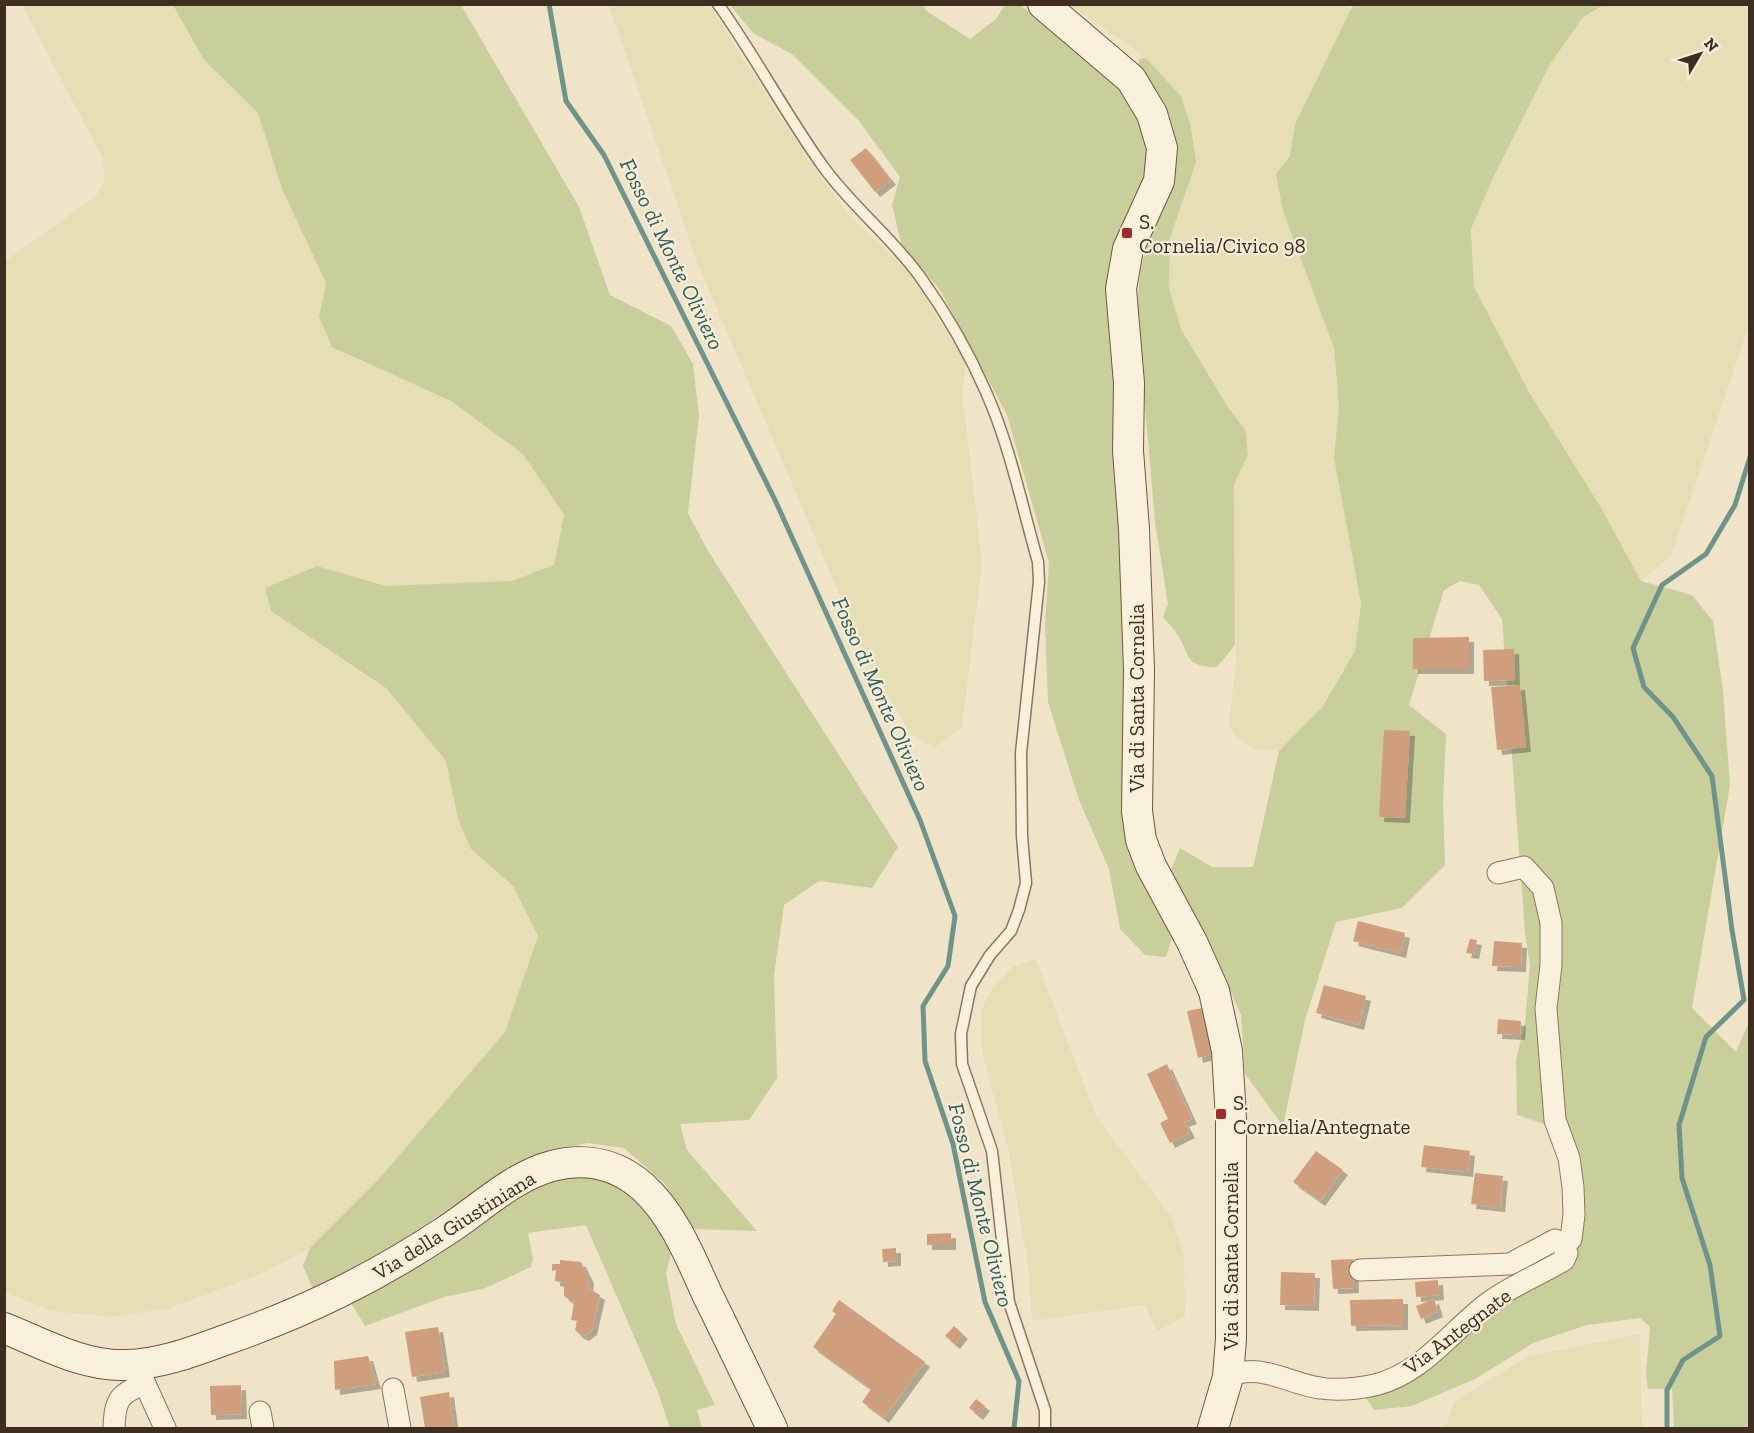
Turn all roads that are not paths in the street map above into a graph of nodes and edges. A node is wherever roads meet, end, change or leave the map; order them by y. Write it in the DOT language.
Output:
graph roads {
  1 [pos="718,4"];
  2 [pos="1043,4"];
  3 [pos="1498,873"];
  4 [pos="1564,1245"];
  5 [pos="1359,1270"];
  6 [pos="4,1328"];
  7 [pos="140,1374"];
  8 [pos="1228,1377"];
  9 [pos="393,1389"];
  10 [pos="114,1428"];
  11 [pos="165,1428"];
  12 [pos="400,1428"];
  13 [pos="772,1428"];
  14 [pos="1045,1428"];
  15 [pos="1213,1428"];
  1 -- 14 [label="lane"];
  2 -- 8 [label="street, Via di Santa Cornelia"];
  3 -- 4 [label="street"];
  4 -- 5 [label="street, Via Antegnate"];
  4 -- 8 [label="street, Via Antegnate"];
  6 -- 7 [label="street, Via della Giustiniana"];
  7 -- 10 [label="street"];
  7 -- 11 [label="street"];
  7 -- 13 [label="street, Via della Giustiniana"];
  8 -- 15 [label="street, Via di Santa Cornelia"];
  9 -- 12 [label="street"];
}
